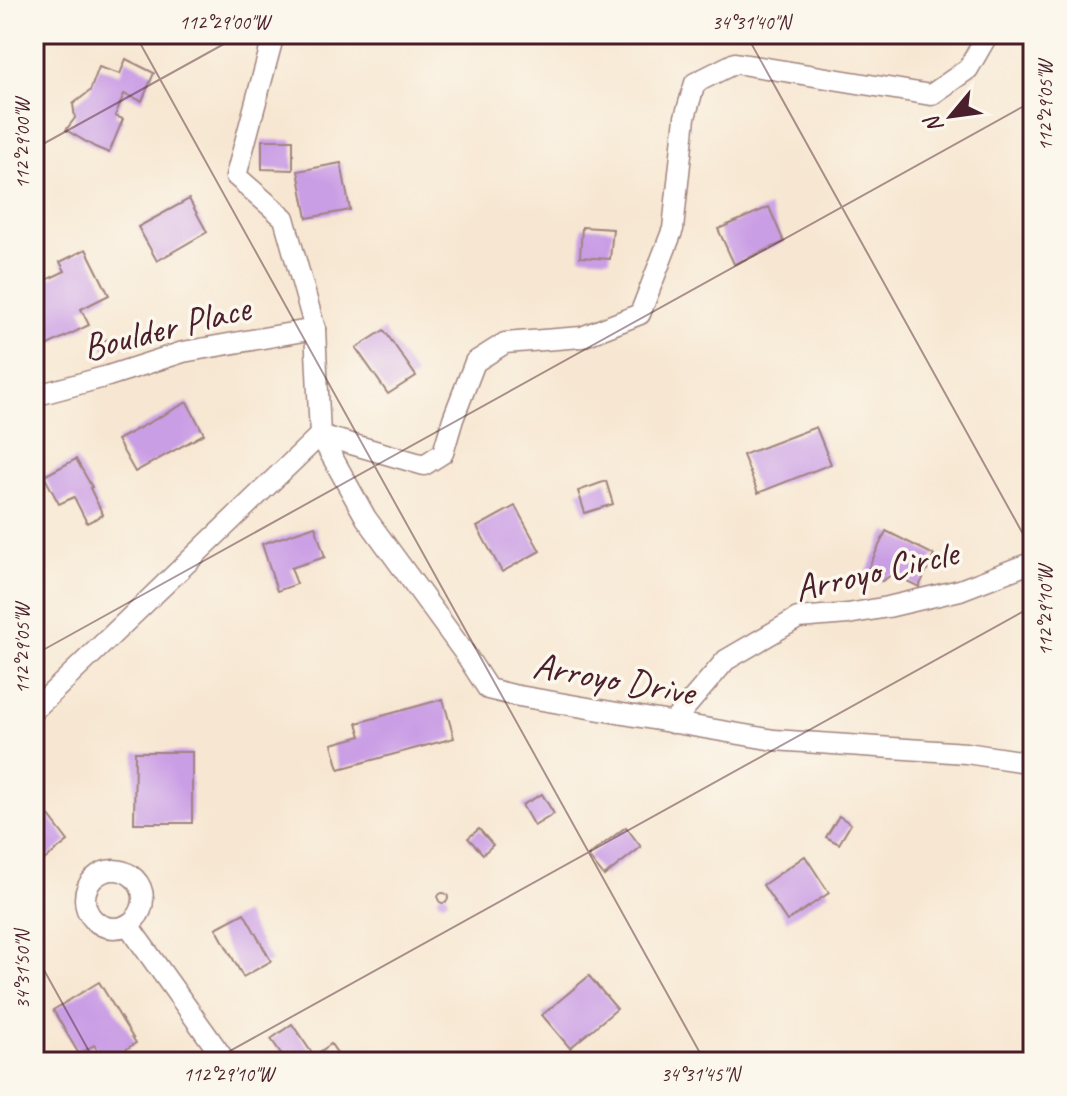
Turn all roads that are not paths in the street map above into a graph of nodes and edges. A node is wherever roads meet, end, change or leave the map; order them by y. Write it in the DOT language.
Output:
graph roads {
  1 [pos="274,34"];
  2 [pos="988,34"];
  3 [pos="315,329"];
  4 [pos="34,396"];
  5 [pos="320,435"];
  6 [pos="1033,562"];
  7 [pos="34,710"];
  8 [pos="672,723"];
  9 [pos="1033,763"];
  10 [pos="128,925"];
  11 [pos="226,1062"];
  1 -- 3 [label="street"];
  2 -- 5 [label="street"];
  3 -- 4 [label="street, Boulder Place"];
  3 -- 5 [label="street"];
  5 -- 7 [label="street"];
  5 -- 8 [label="street, Arroyo Drive"];
  6 -- 8 [label="street, Arroyo Circle"];
  8 -- 9 [label="street, Arroyo Drive"];
  10 -- 11 [label="street"];
}
